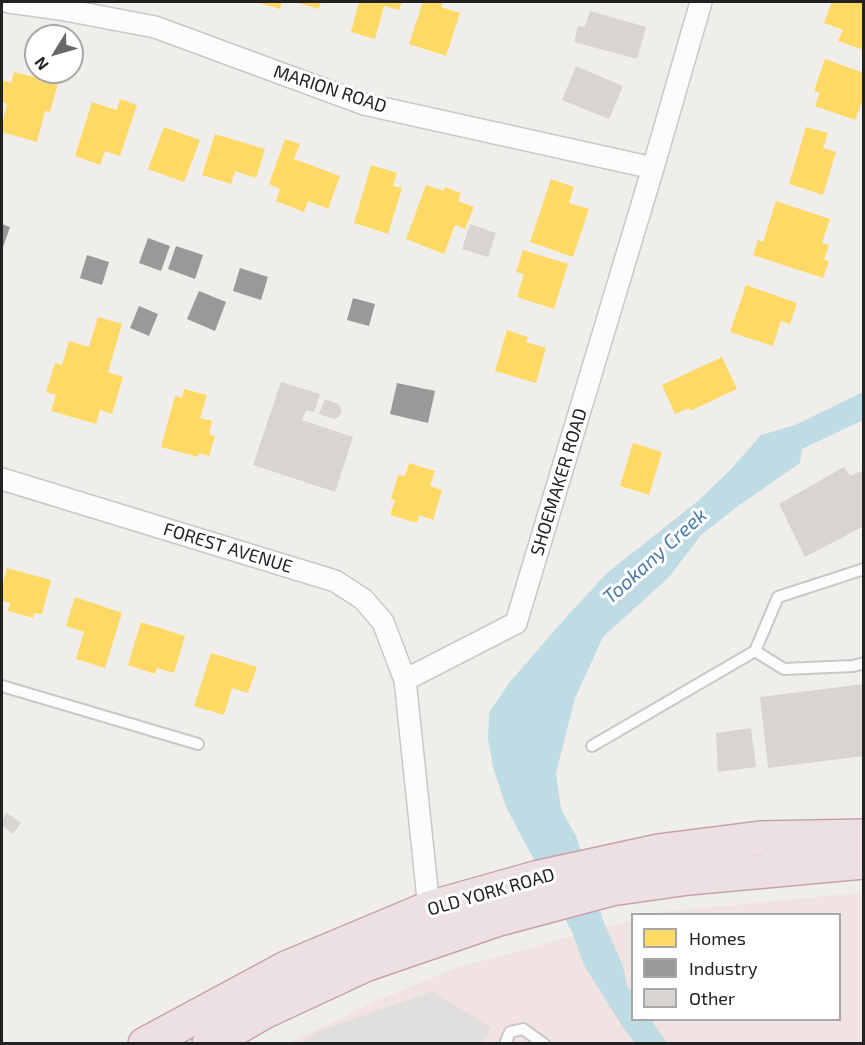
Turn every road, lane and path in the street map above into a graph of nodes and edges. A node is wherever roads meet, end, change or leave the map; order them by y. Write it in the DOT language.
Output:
graph roads {
  1 [pos="9,2"];
  2 [pos="701,2"];
  3 [pos="653,168"];
  4 [pos="2,479"];
  5 [pos="864,569"];
  6 [pos="755,651"];
  7 [pos="864,663"];
  8 [pos="405,680"];
  9 [pos="2,686"];
  10 [pos="198,744"];
  11 [pos="592,746"];
  12 [pos="864,836"];
  13 [pos="864,862"];
  14 [pos="604,877"];
  15 [pos="546,891"];
  16 [pos="429,908"];
  17 [pos="145,1044"];
  18 [pos="209,1044"];
  19 [pos="504,1044"];
  20 [pos="544,1044"];
  1 -- 3 [label="street, MARION ROAD"];
  2 -- 3 [label="street, SHOEMAKER ROAD"];
  3 -- 8 [label="street, SHOEMAKER ROAD"];
  4 -- 8 [label="street, FOREST AVENUE"];
  5 -- 6 [label="lane"];
  6 -- 7 [label="lane"];
  6 -- 11 [label="lane"];
  8 -- 16 [label="street"];
  9 -- 10 [label="lane"];
  12 -- 14 [label="highway, OLD YORK ROAD"];
  13 -- 14 [label="highway, OLD YORK ROAD"];
  14 -- 15 [label="highway, OLD YORK ROAD"];
  15 -- 16 [label="highway, OLD YORK ROAD"];
  15 -- 18 [label="highway, OLD YORK ROAD"];
  16 -- 17 [label="highway, OLD YORK ROAD"];
  19 -- 20 [label="lane"];
}
